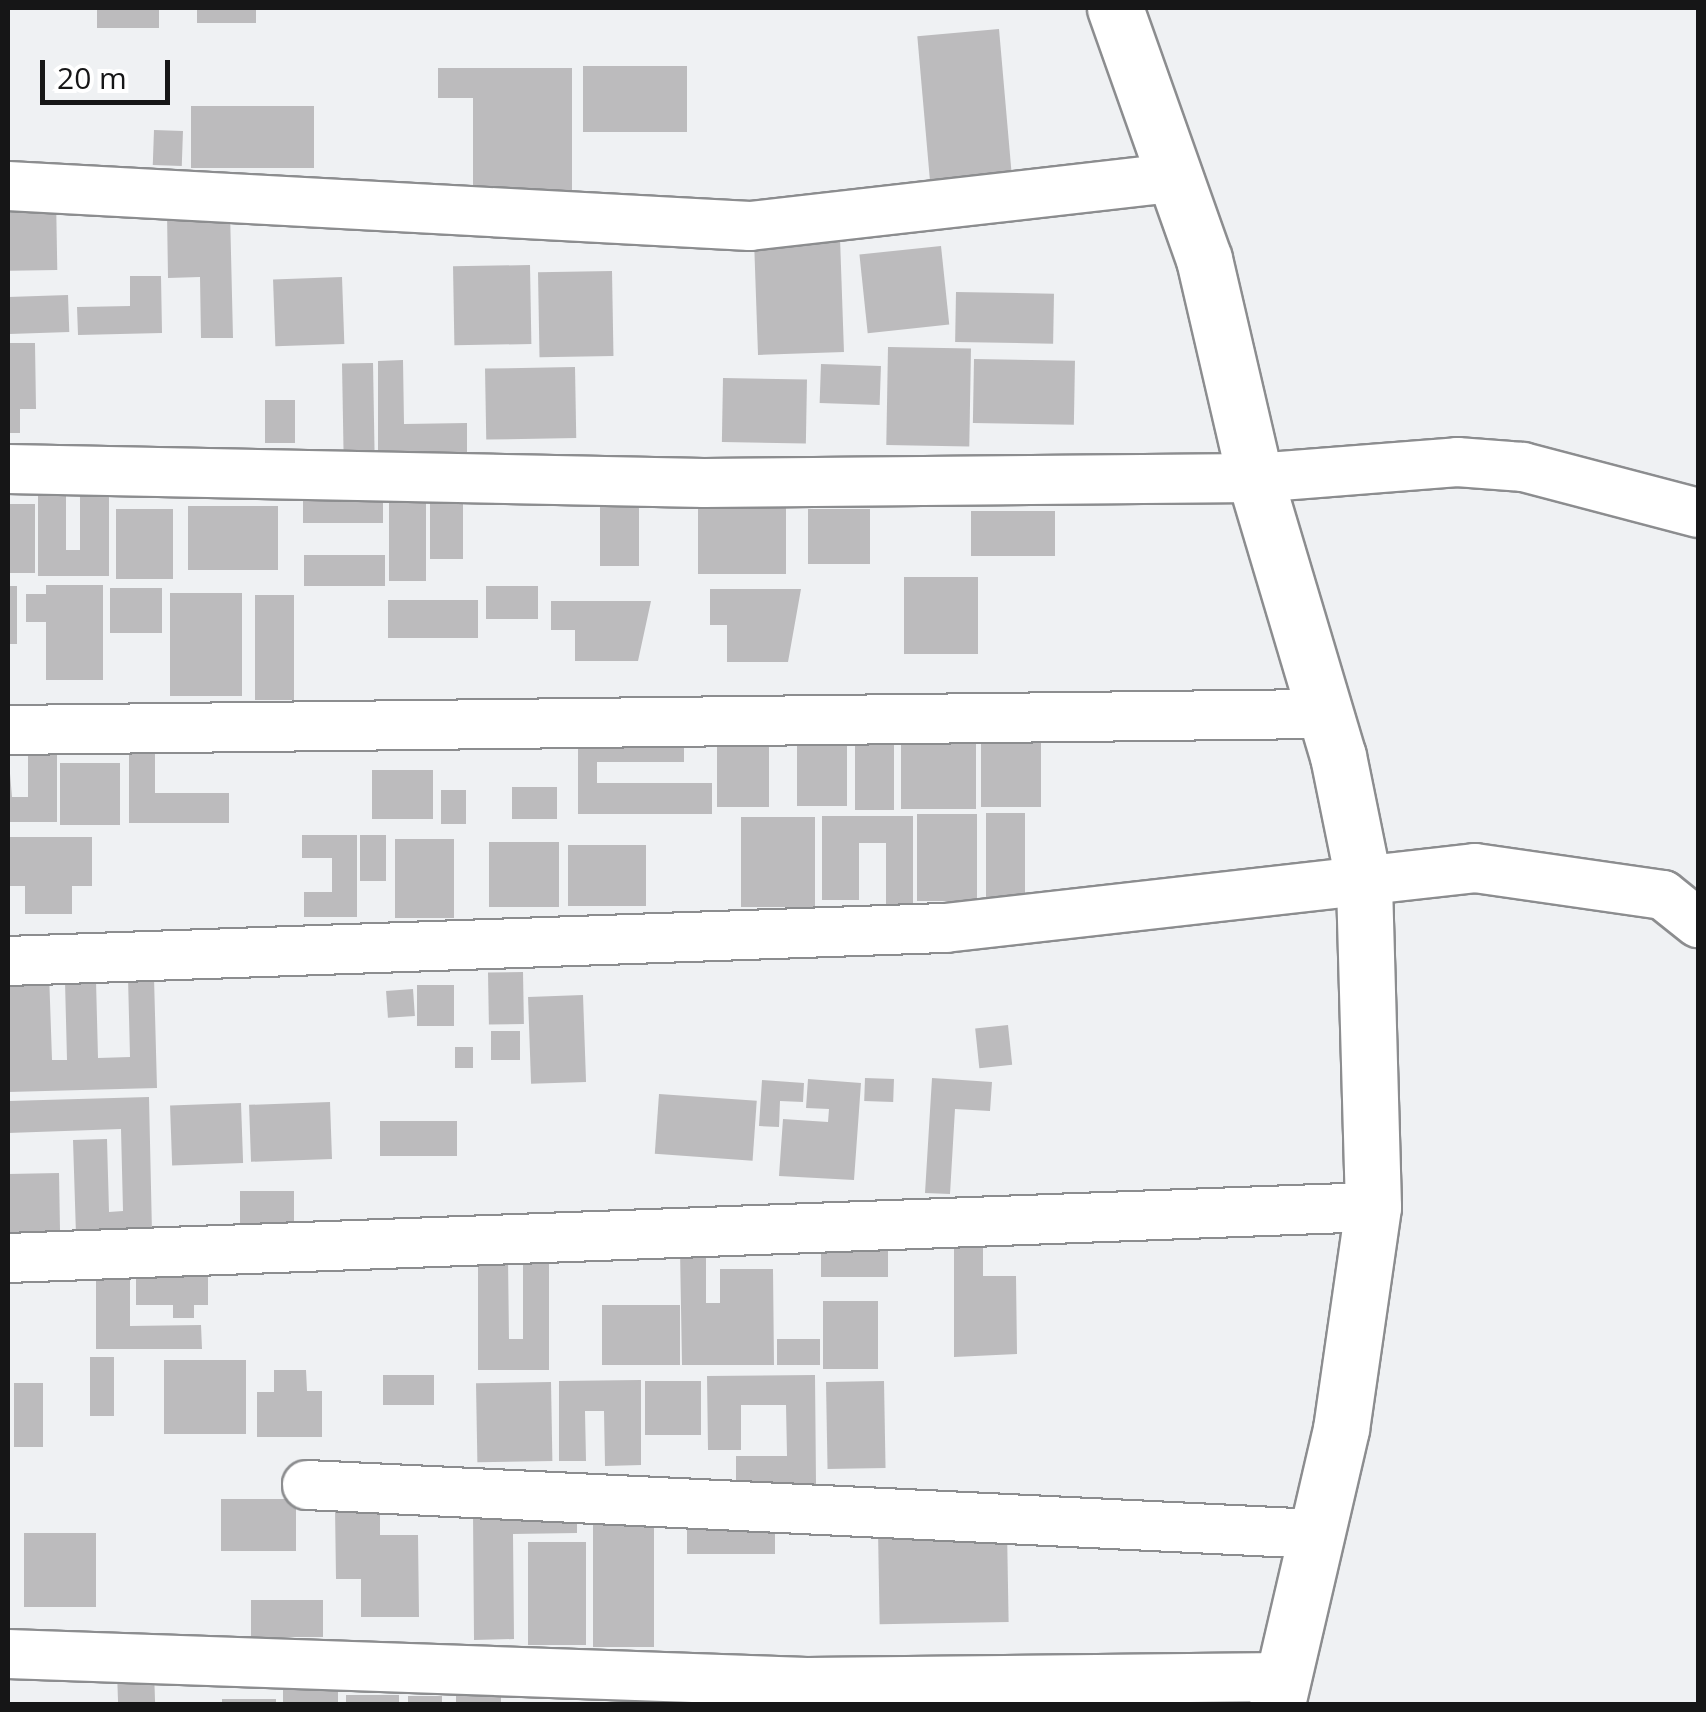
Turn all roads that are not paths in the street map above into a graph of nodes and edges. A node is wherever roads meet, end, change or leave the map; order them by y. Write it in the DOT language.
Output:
graph roads {
  1 [pos="1115,8"];
  2 [pos="1174,178"];
  3 [pos="8,186"];
  4 [pos="8,469"];
  5 [pos="1255,478"];
  6 [pos="1698,513"];
  7 [pos="1325,714"];
  8 [pos="8,730"];
  9 [pos="1364,884"];
  10 [pos="1698,923"];
  11 [pos="8,962"];
  12 [pos="1373,1206"];
  13 [pos="8,1258"];
  14 [pos="306,1485"];
  15 [pos="1314,1534"];
  16 [pos="8,1654"];
  17 [pos="1280,1691"];
  1 -- 2 [label="street"];
  2 -- 3 [label="street"];
  2 -- 5 [label="street"];
  4 -- 5 [label="street"];
  5 -- 6 [label="street"];
  5 -- 7 [label="street"];
  7 -- 8 [label="street"];
  7 -- 9 [label="street"];
  9 -- 10 [label="street"];
  9 -- 11 [label="street"];
  9 -- 12 [label="street"];
  12 -- 13 [label="street"];
  12 -- 15 [label="street"];
  14 -- 15 [label="street"];
  15 -- 17 [label="street"];
  16 -- 17 [label="street"];
}
